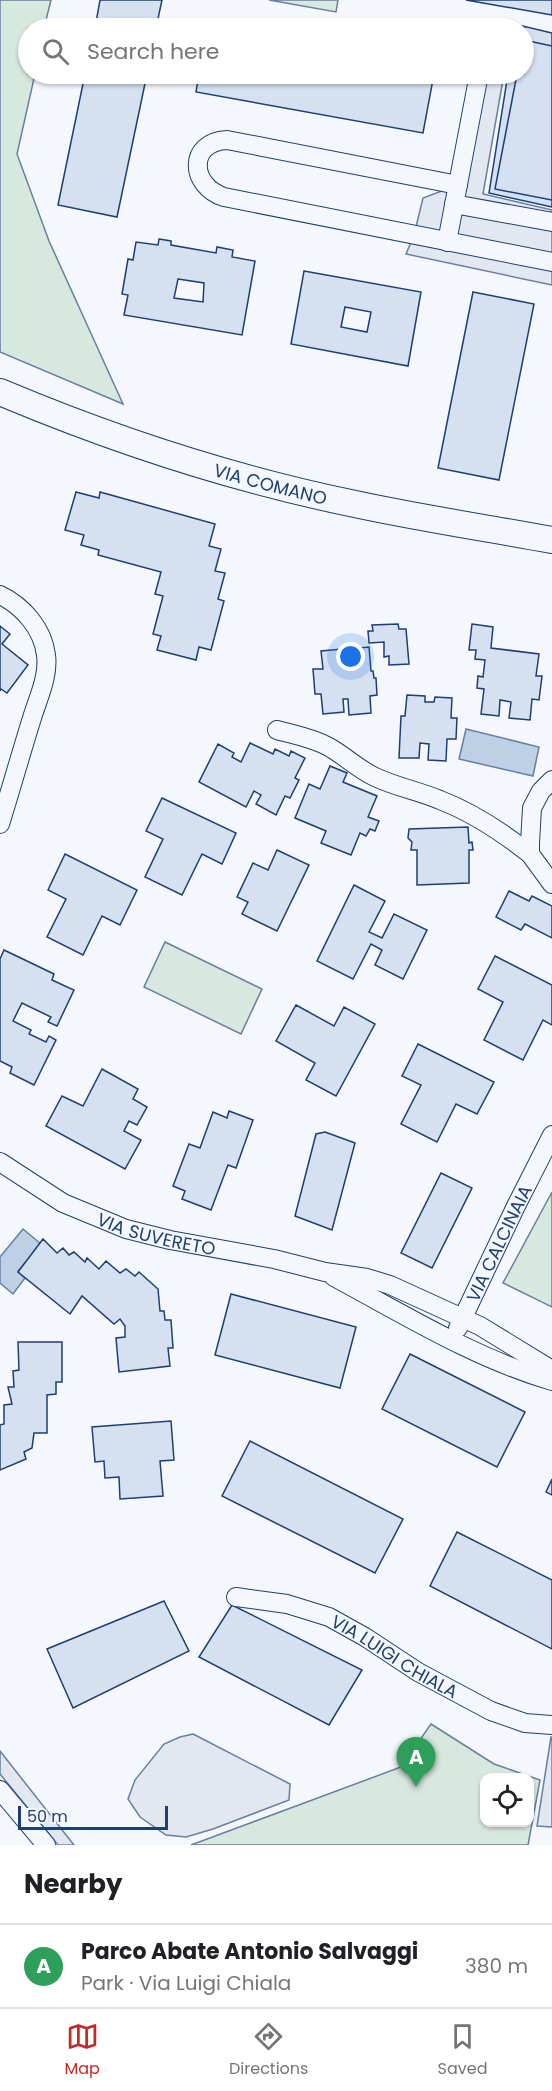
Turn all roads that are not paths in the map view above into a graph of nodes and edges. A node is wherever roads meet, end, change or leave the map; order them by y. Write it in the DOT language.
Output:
graph roads {
  1 [pos="477,84"];
  2 [pos="458,185"];
  3 [pos="454,204"];
  4 [pos="552,222"];
  5 [pos="447,242"];
  6 [pos="552,262"];
  7 [pos="0,392"];
  8 [pos="552,540"];
  9 [pos="0,595"];
  10 [pos="277,730"];
  11 [pos="552,780"];
  12 [pos="0,824"];
  13 [pos="530,854"];
  14 [pos="552,884"];
  15 [pos="552,1135"];
  16 [pos="0,1162"];
  17 [pos="325,1272"];
  18 [pos="463,1318"];
  19 [pos="452,1341"];
  20 [pos="552,1370"];
  21 [pos="552,1381"];
  22 [pos="236,1597"];
  23 [pos="552,1725"];
  24 [pos="0,1790"];
  25 [pos="46,1845"];
  1 -- 2 [label="street"];
  2 -- 3 [label="street"];
  2 -- 5 [label="street"];
  3 -- 4 [label="street"];
  3 -- 5 [label="street"];
  5 -- 6 [label="street"];
  7 -- 8 [label="street, VIA COMANO"];
  9 -- 12 [label="street"];
  10 -- 13 [label="street"];
  11 -- 13 [label="street"];
  13 -- 14 [label="street"];
  15 -- 18 [label="street, VIA CALCINAIA"];
  16 -- 17 [label="street, VIA SUVERETO"];
  17 -- 18 [label="street, VIA SUVERETO"];
  17 -- 19 [label="street, VIA SUVERETO"];
  18 -- 19 [label="street, VIA CALCINAIA"];
  18 -- 20 [label="street, VIA SUVERETO"];
  19 -- 21 [label="street, VIA SUVERETO"];
  22 -- 23 [label="street, VIA LUIGI CHIALA"];
  24 -- 25 [label="street"];
}
